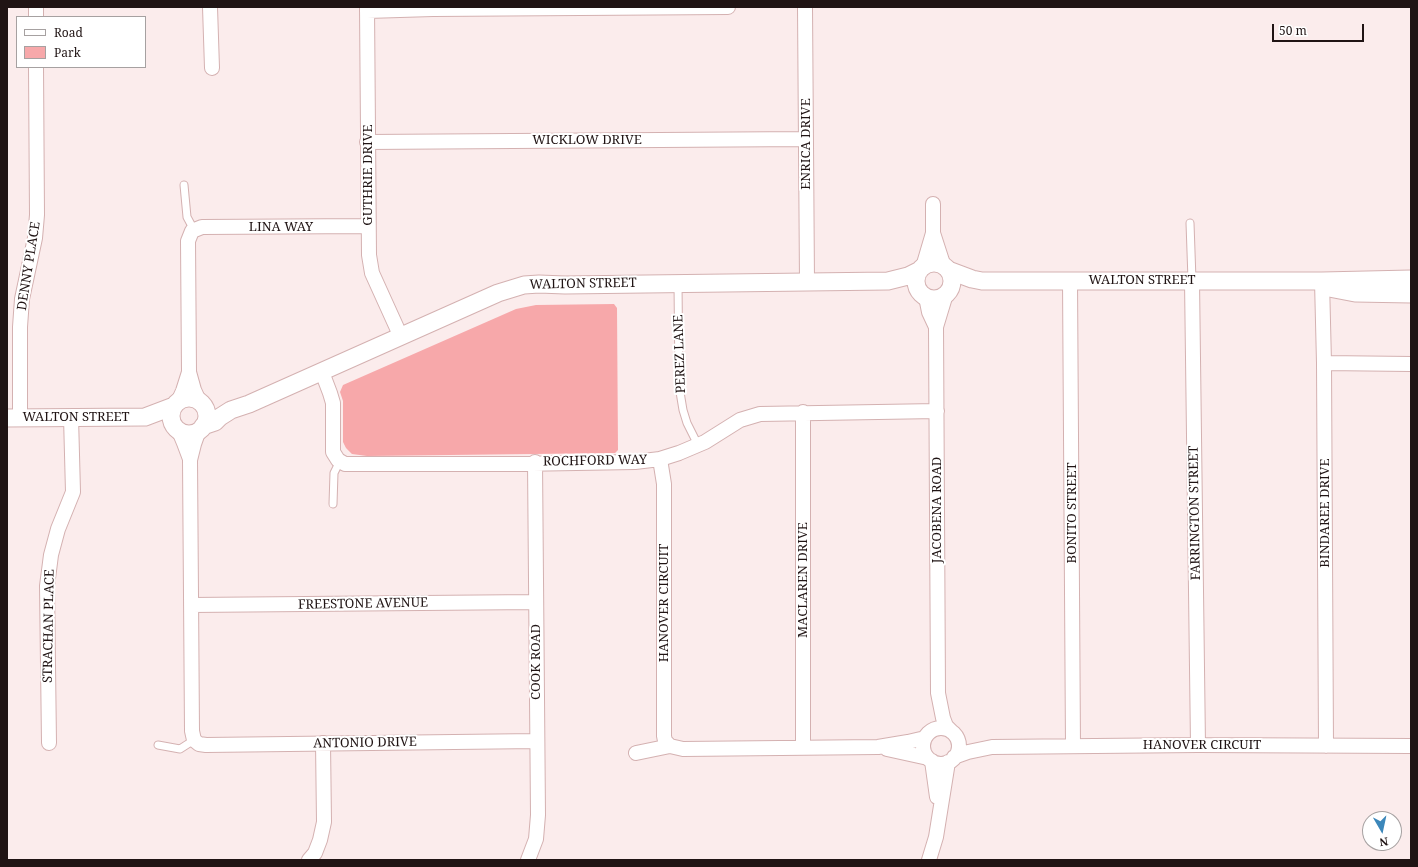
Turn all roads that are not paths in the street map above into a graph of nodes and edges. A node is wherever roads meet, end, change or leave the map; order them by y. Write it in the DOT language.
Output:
graph roads {
  1 [pos="210,7"];
  2 [pos="728,7"];
  3 [pos="805,7"];
  4 [pos="367,9"];
  5 [pos="36,68"];
  6 [pos="212,68"];
  7 [pos="806,139"];
  8 [pos="367,142"];
  9 [pos="184,185"];
  10 [pos="933,204"];
  11 [pos="1190,223"];
  12 [pos="368,226"];
  13 [pos="194,230"];
  14 [pos="933,233"];
  15 [pos="946,268"];
  16 [pos="922,269"];
  17 [pos="1411,279"];
  18 [pos="982,280"];
  19 [pos="1070,280"];
  20 [pos="1192,280"];
  21 [pos="888,281"];
  22 [pos="807,282"];
  23 [pos="678,283"];
  24 [pos="1322,283"];
  25 [pos="948,292"];
  26 [pos="1411,294"];
  27 [pos="923,295"];
  28 [pos="936,327"];
  29 [pos="401,337"];
  30 [pos="1324,363"];
  31 [pos="1411,364"];
  32 [pos="189,372"];
  33 [pos="322,372"];
  34 [pos="201,403"];
  35 [pos="176,404"];
  36 [pos="231,410"];
  37 [pos="937,411"];
  38 [pos="803,412"];
  39 [pos="71,417"];
  40 [pos="145,417"];
  41 [pos="14,418"];
  42 [pos="201,428"];
  43 [pos="177,429"];
  44 [pos="698,445"];
  45 [pos="660,459"];
  46 [pos="190,460"];
  47 [pos="340,461"];
  48 [pos="535,462"];
  49 [pos="333,504"];
  50 [pos="536,602"];
  51 [pos="191,605"];
  52 [pos="938,693"];
  53 [pos="953,733"];
  54 [pos="926,737"];
  55 [pos="194,740"];
  56 [pos="537,741"];
  57 [pos="49,743"];
  58 [pos="323,743"];
  59 [pos="158,745"];
  60 [pos="1198,745"];
  61 [pos="670,746"];
  62 [pos="1074,746"];
  63 [pos="1326,746"];
  64 [pos="1411,746"];
  65 [pos="803,747"];
  66 [pos="878,747"];
  67 [pos="992,747"];
  68 [pos="636,753"];
  69 [pos="930,760"];
  70 [pos="951,760"];
  71 [pos="939,813"];
  72 [pos="309,860"];
  73 [pos="528,860"];
  74 [pos="929,860"];
  1 -- 6 [label="street"];
  2 -- 4 [label="street"];
  3 -- 7 [label="street, ENRICA DRIVE"];
  4 -- 8 [label="street, GUTHRIE DRIVE"];
  5 -- 41 [label="street, DENNY PLACE"];
  7 -- 8 [label="street, WICKLOW DRIVE"];
  7 -- 22 [label="street, ENRICA DRIVE"];
  8 -- 12 [label="street, GUTHRIE DRIVE"];
  9 -- 13 [label="lane"];
  10 -- 14 [label="street"];
  11 -- 20 [label="lane"];
  12 -- 13 [label="street, LINA WAY"];
  12 -- 29 [label="street, GUTHRIE DRIVE"];
  13 -- 32 [label="street"];
  14 -- 15 [label="street"];
  14 -- 16 [label="street"];
  15 -- 16 [label="street"];
  15 -- 18 [label="street, WALTON STREET"];
  15 -- 25 [label="street"];
  16 -- 21 [label="street, WALTON STREET"];
  16 -- 27 [label="street"];
  17 -- 24 [label="street, WALTON STREET"];
  18 -- 19 [label="street, WALTON STREET"];
  18 -- 25 [label="street, WALTON STREET"];
  19 -- 20 [label="street, WALTON STREET"];
  19 -- 62 [label="street, BONITO STREET"];
  20 -- 24 [label="street, WALTON STREET"];
  20 -- 60 [label="street, FARRINGTON STREET"];
  21 -- 22 [label="street, WALTON STREET"];
  21 -- 27 [label="street, WALTON STREET"];
  22 -- 23 [label="street, WALTON STREET"];
  23 -- 29 [label="street, WALTON STREET"];
  23 -- 44 [label="lane, PEREZ LANE"];
  24 -- 26 [label="street, WALTON STREET"];
  24 -- 30 [label="street, BINDAREE DRIVE"];
  25 -- 27 [label="street"];
  25 -- 28 [label="street, JACOBENA ROAD"];
  27 -- 28 [label="street, JACOBENA ROAD"];
  28 -- 37 [label="street, JACOBENA ROAD"];
  29 -- 33 [label="street, WALTON STREET"];
  30 -- 31 [label="street"];
  30 -- 63 [label="street, BINDAREE DRIVE"];
  32 -- 34 [label="street"];
  32 -- 35 [label="street"];
  33 -- 36 [label="street, WALTON STREET"];
  33 -- 47 [label="street"];
  34 -- 35 [label="street"];
  34 -- 36 [label="street, WALTON STREET"];
  34 -- 42 [label="street"];
  35 -- 40 [label="street, WALTON STREET"];
  35 -- 43 [label="street"];
  36 -- 42 [label="street, WALTON STREET"];
  37 -- 38 [label="street, ROCHFORD WAY"];
  37 -- 52 [label="street, JACOBENA ROAD"];
  38 -- 44 [label="street, ROCHFORD WAY"];
  38 -- 65 [label="street, MACLAREN DRIVE"];
  39 -- 40 [label="street, WALTON STREET"];
  39 -- 41 [label="street, WALTON STREET"];
  39 -- 57 [label="street, STRACHAN PLACE"];
  40 -- 43 [label="street, WALTON STREET"];
  42 -- 43 [label="street"];
  42 -- 46 [label="street"];
  43 -- 46 [label="street"];
  44 -- 45 [label="street, ROCHFORD WAY"];
  45 -- 48 [label="street, ROCHFORD WAY"];
  45 -- 61 [label="street, HANOVER CIRCUIT"];
  46 -- 51 [label="street"];
  47 -- 48 [label="street, ROCHFORD WAY"];
  47 -- 49 [label="lane"];
  48 -- 50 [label="street, COOK ROAD"];
  50 -- 51 [label="street, FREESTONE AVENUE"];
  50 -- 56 [label="street, COOK ROAD"];
  51 -- 55 [label="street"];
  52 -- 53 [label="street, JACOBENA ROAD"];
  52 -- 54 [label="street, JACOBENA ROAD"];
  53 -- 54 [label="street"];
  53 -- 67 [label="street"];
  53 -- 70 [label="street"];
  54 -- 66 [label="street"];
  54 -- 69 [label="street"];
  55 -- 58 [label="street, ANTONIO DRIVE"];
  55 -- 59 [label="lane"];
  56 -- 58 [label="street, ANTONIO DRIVE"];
  56 -- 73 [label="street, COOK ROAD"];
  58 -- 72 [label="street"];
  60 -- 62 [label="street, HANOVER CIRCUIT"];
  60 -- 63 [label="street, HANOVER CIRCUIT"];
  61 -- 65 [label="street"];
  61 -- 68 [label="street"];
  62 -- 67 [label="street, HANOVER CIRCUIT"];
  63 -- 64 [label="street, HANOVER CIRCUIT"];
  65 -- 66 [label="street"];
  66 -- 69 [label="street"];
  67 -- 70 [label="street"];
  69 -- 70 [label="street"];
  69 -- 71 [label="street"];
  70 -- 71 [label="street"];
  71 -- 74 [label="street"];
}
